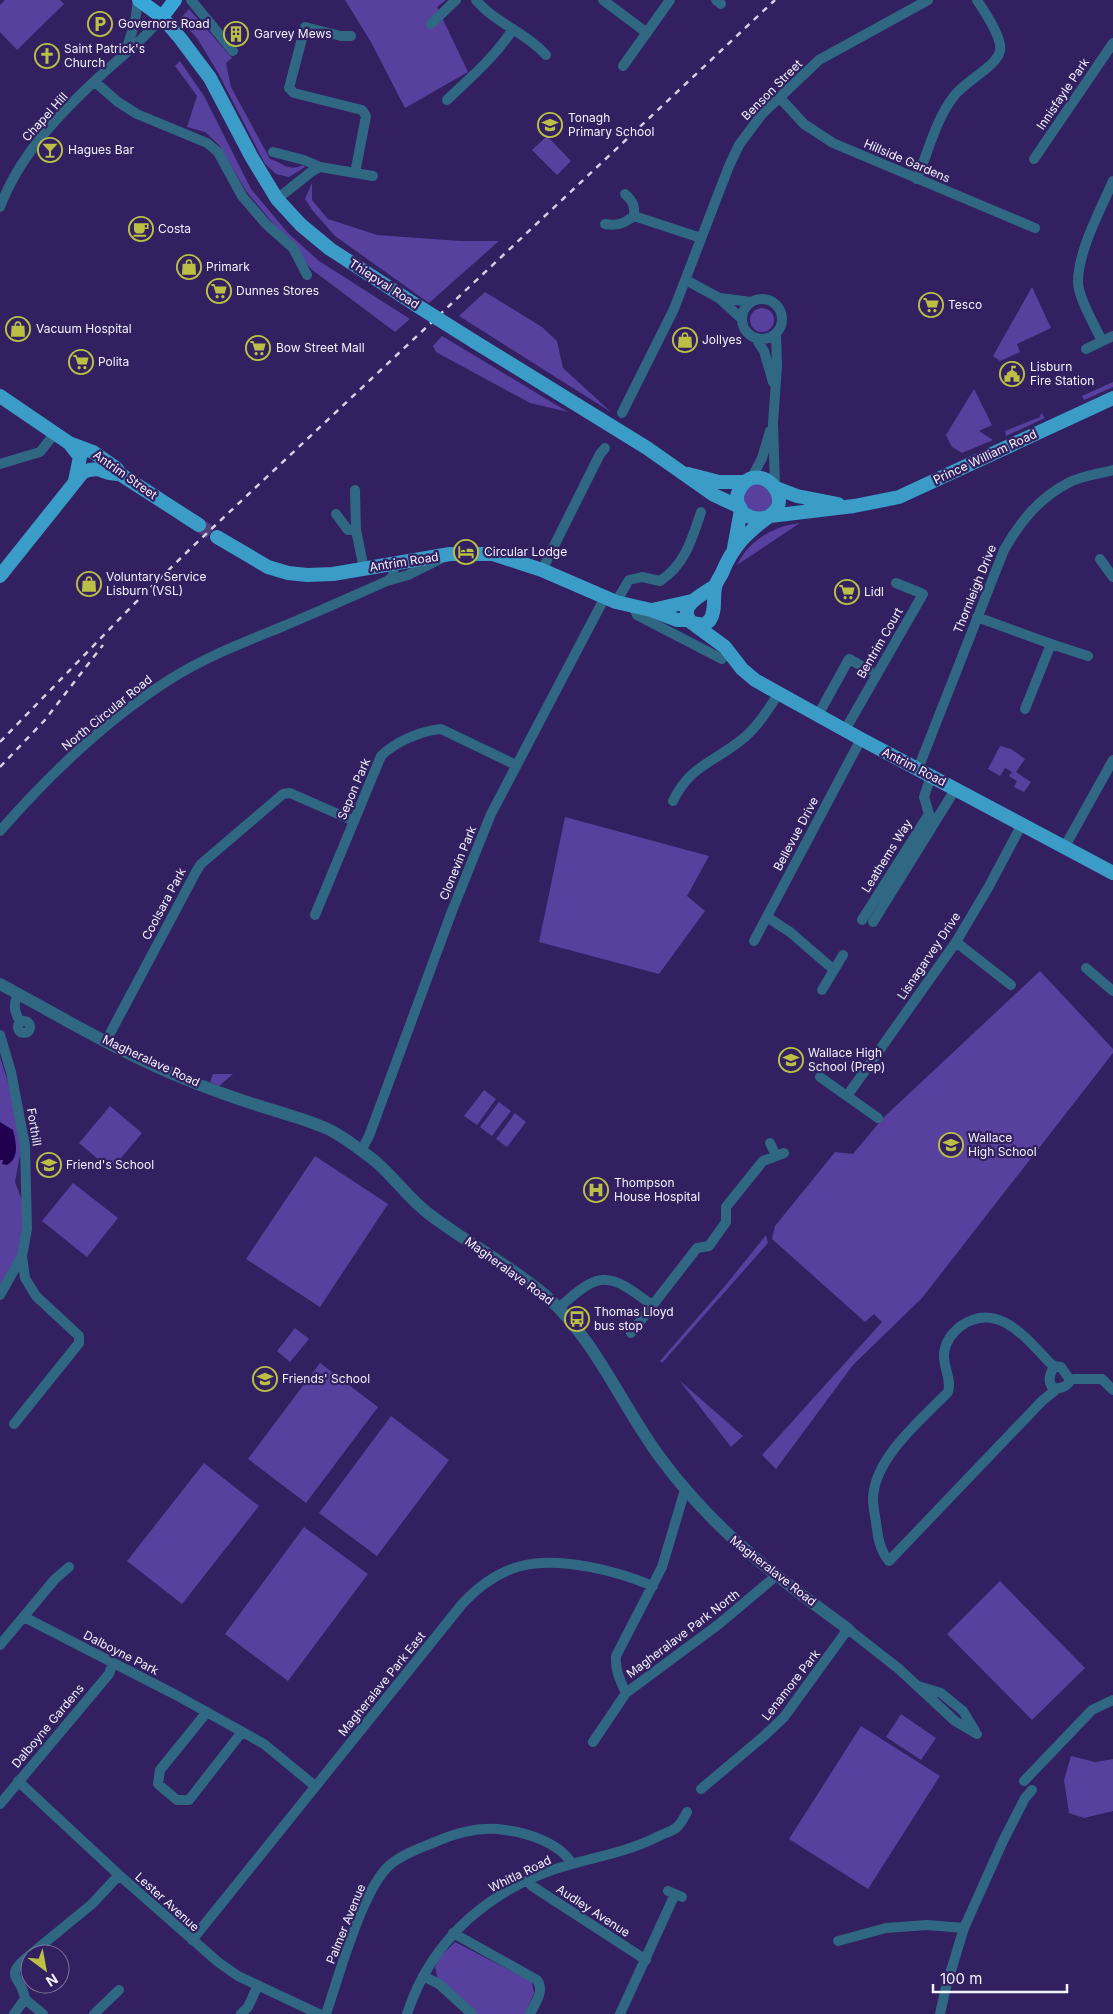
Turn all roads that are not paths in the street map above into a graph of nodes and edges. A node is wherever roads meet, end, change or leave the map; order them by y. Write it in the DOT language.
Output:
graph roads {
  1 [pos="139,0"];
  2 [pos="176,0"];
  3 [pos="190,0"];
  4 [pos="456,0"];
  5 [pos="476,0"];
  6 [pos="603,0"];
  7 [pos="670,0"];
  8 [pos="928,0"];
  9 [pos="977,0"];
  10 [pos="162,16"];
  11 [pos="431,24"];
  12 [pos="513,29"];
  13 [pos="647,33"];
  14 [pos="351,36"];
  15 [pos="1113,44"];
  16 [pos="233,51"];
  17 [pos="125,55"];
  18 [pos="546,55"];
  19 [pos="623,66"];
  20 [pos="95,82"];
  21 [pos="780,98"];
  22 [pos="447,100"];
  23 [pos="273,152"];
  24 [pos="1034,159"];
  25 [pos="320,167"];
  26 [pos="355,173"];
  27 [pos="373,176"];
  28 [pos="917,179"];
  29 [pos="1113,180"];
  30 [pos="625,194"];
  31 [pos="277,199"];
  32 [pos="0,207"];
  33 [pos="634,216"];
  34 [pos="605,224"];
  35 [pos="1035,228"];
  36 [pos="701,238"];
  37 [pos="307,275"];
  38 [pos="686,280"];
  39 [pos="719,298"];
  40 [pos="752,302"];
  41 [pos="742,319"];
  42 [pos="776,334"];
  43 [pos="1113,336"];
  44 [pos="756,339"];
  45 [pos="1102,341"];
  46 [pos="1086,349"];
  47 [pos="775,390"];
  48 [pos="0,396"];
  49 [pos="1113,398"];
  50 [pos="622,413"];
  51 [pos="773,422"];
  52 [pos="55,433"];
  53 [pos="69,443"];
  54 [pos="605,448"];
  55 [pos="0,464"];
  56 [pos="1113,470"];
  57 [pos="683,472"];
  58 [pos="120,474"];
  59 [pos="748,480"];
  60 [pos="74,482"];
  61 [pos="776,487"];
  62 [pos="355,490"];
  63 [pos="854,506"];
  64 [pos="740,509"];
  65 [pos="701,512"];
  66 [pos="336,514"];
  67 [pos="767,517"];
  68 [pos="199,525"];
  69 [pos="356,530"];
  70 [pos="216,537"];
  71 [pos="734,548"];
  72 [pos="450,554"];
  73 [pos="1100,559"];
  74 [pos="394,565"];
  75 [pos="364,569"];
  76 [pos="542,570"];
  77 [pos="0,576"];
  78 [pos="1113,577"];
  79 [pos="387,581"];
  80 [pos="896,583"];
  81 [pos="716,586"];
  82 [pos="611,599"];
  83 [pos="694,600"];
  84 [pos="633,606"];
  85 [pos="651,610"];
  86 [pos="713,611"];
  87 [pos="977,617"];
  88 [pos="692,623"];
  89 [pos="683,639"];
  90 [pos="1051,644"];
  91 [pos="723,653"];
  92 [pos="1088,656"];
  93 [pos="869,670"];
  94 [pos="779,693"];
  95 [pos="1025,710"];
  96 [pos="818,715"];
  97 [pos="845,730"];
  98 [pos="861,739"];
  99 [pos="1113,760"];
  100 [pos="516,766"];
  101 [pos="918,769"];
  102 [pos="931,776"];
  103 [pos="956,788"];
  104 [pos="672,801"];
  105 [pos="354,821"];
  106 [pos="1022,824"];
  107 [pos="0,831"];
  108 [pos="1064,848"];
  109 [pos="1113,873"];
  110 [pos="315,915"];
  111 [pos="766,917"];
  112 [pos="862,920"];
  113 [pos="873,922"];
  114 [pos="754,941"];
  115 [pos="956,942"];
  116 [pos="843,955"];
  117 [pos="1086,968"];
  118 [pos="834,970"];
  119 [pos="0,984"];
  120 [pos="1010,985"];
  121 [pos="822,990"];
  122 [pos="1113,991"];
  123 [pos="18,994"];
  124 [pos="20,1022"];
  125 [pos="0,1034"];
  126 [pos="106,1041"];
  127 [pos="820,1077"];
  128 [pos="847,1096"];
  129 [pos="878,1118"];
  130 [pos="770,1143"];
  131 [pos="361,1151"];
  132 [pos="22,1256"];
  133 [pos="0,1295"];
  134 [pos="652,1305"];
  135 [pos="559,1308"];
  136 [pos="630,1333"];
  137 [pos="1054,1366"];
  138 [pos="1070,1380"];
  139 [pos="1058,1388"];
  140 [pos="1113,1390"];
  141 [pos="14,1424"];
  142 [pos="685,1490"];
  143 [pos="69,1567"];
  144 [pos="776,1576"];
  145 [pos="653,1586"];
  146 [pos="24,1617"];
  147 [pos="848,1629"];
  148 [pos="0,1645"];
  149 [pos="113,1664"];
  150 [pos="918,1686"];
  151 [pos="626,1693"];
  152 [pos="1113,1700"];
  153 [pos="207,1712"];
  154 [pos="242,1732"];
  155 [pos="593,1742"];
  156 [pos="18,1781"];
  157 [pos="1024,1781"];
  158 [pos="315,1786"];
  159 [pos="701,1790"];
  160 [pos="1032,1790"];
  161 [pos="0,1804"];
  162 [pos="687,1812"];
  163 [pos="572,1864"];
  164 [pos="118,1875"];
  165 [pos="527,1881"];
  166 [pos="676,1894"];
  167 [pos="964,1928"];
  168 [pos="453,1933"];
  169 [pos="192,1940"];
  170 [pos="838,1941"];
  171 [pos="44,1944"];
  172 [pos="646,1960"];
  173 [pos="20,1965"];
  174 [pos="423,1976"];
  175 [pos="20,1985"];
  176 [pos="258,1985"];
  177 [pos="119,1990"];
  178 [pos="24,1994"];
  179 [pos="25,1999"];
  180 [pos="14,2014"];
  181 [pos="42,2014"];
  182 [pos="94,2014"];
  183 [pos="240,2014"];
  184 [pos="319,2014"];
  185 [pos="326,2014"];
  186 [pos="407,2014"];
  187 [pos="472,2014"];
  188 [pos="530,2014"];
  189 [pos="620,2014"];
  190 [pos="940,2014"];
  1 -- 10 [label="highway"];
  1 -- 17 [label="street"];
  2 -- 10 [label="highway"];
  3 -- 16 [label="street"];
  4 -- 11 [label="street"];
  5 -- 12 [label="street"];
  6 -- 13 [label="street"];
  7 -- 13 [label="street"];
  8 -- 21 [label="street, Benson Street"];
  9 -- 28 [label="street"];
  10 -- 17 [label="street, Chapel Hill"];
  10 -- 31 [label="main road, Thiepval Road"];
  12 -- 18 [label="street"];
  12 -- 22 [label="street"];
  13 -- 19 [label="street"];
  14 -- 26 [label="street"];
  15 -- 24 [label="street, Innisfayle Park"];
  17 -- 20 [label="street, Chapel Hill"];
  20 -- 32 [label="street, Chapel Hill"];
  20 -- 37 [label="street"];
  21 -- 28 [label="street, Hillside Gardens"];
  21 -- 36 [label="street, Benson Street"];
  23 -- 25 [label="street"];
  25 -- 26 [label="street"];
  25 -- 31 [label="street"];
  26 -- 27 [label="street"];
  28 -- 35 [label="street, Hillside Gardens"];
  29 -- 45 [label="street"];
  30 -- 33 [label="street"];
  31 -- 57 [label="main road, Thiepval Road, bridge"];
  33 -- 34 [label="street"];
  33 -- 36 [label="street"];
  36 -- 38 [label="street, Benson Street"];
  38 -- 39 [label="street"];
  38 -- 50 [label="street, Benson Street"];
  39 -- 40 [label="street"];
  39 -- 41 [label="street"];
  40 -- 41 [label="street"];
  40 -- 42 [label="street"];
  41 -- 44 [label="street"];
  42 -- 44 [label="street"];
  42 -- 47 [label="street"];
  43 -- 45 [label="street"];
  44 -- 47 [label="street"];
  45 -- 46 [label="street"];
  47 -- 51 [label="street"];
  48 -- 52 [label="main road, Antrim Street"];
  49 -- 63 [label="main road, Prince William Road"];
  51 -- 59 [label="street"];
  51 -- 61 [label="street"];
  52 -- 53 [label="main road, Antrim Street"];
  52 -- 55 [label="street"];
  53 -- 58 [label="main road, Antrim Street"];
  53 -- 60 [label="main road"];
  54 -- 76 [label="street"];
  56 -- 87 [label="street, Thornleigh Drive"];
  57 -- 59 [label="main road, Thiepval Road"];
  57 -- 64 [label="main road, Thiepval Road"];
  58 -- 60 [label="main road"];
  58 -- 68 [label="main road, Antrim Street"];
  59 -- 61 [label="main road"];
  59 -- 64 [label="main road"];
  60 -- 77 [label="main road"];
  61 -- 63 [label="main road, Prince William Road"];
  61 -- 67 [label="main road"];
  62 -- 69 [label="street"];
  63 -- 67 [label="main road, Prince William Road"];
  64 -- 67 [label="main road"];
  64 -- 71 [label="main road"];
  65 -- 82 [label="street, Clonevin Park"];
  66 -- 69 [label="street"];
  67 -- 71 [label="main road"];
  69 -- 75 [label="street"];
  70 -- 75 [label="main road, Antrim Road"];
  71 -- 81 [label="main road"];
  72 -- 74 [label="main road, Antrim Road"];
  72 -- 76 [label="main road, Antrim Road"];
  72 -- 79 [label="street, North Circular Road"];
  73 -- 78 [label="street"];
  74 -- 75 [label="main road, Antrim Road"];
  74 -- 79 [label="street"];
  76 -- 82 [label="main road, Antrim Road"];
  79 -- 107 [label="street, North Circular Road"];
  80 -- 97 [label="street, Bentrim Court"];
  81 -- 83 [label="main road"];
  81 -- 86 [label="main road"];
  82 -- 84 [label="main road, Antrim Road"];
  82 -- 100 [label="street, Clonevin Park"];
  83 -- 85 [label="main road, Antrim Road"];
  83 -- 86 [label="main road"];
  83 -- 88 [label="main road"];
  84 -- 85 [label="main road, Antrim Road"];
  84 -- 89 [label="street"];
  85 -- 88 [label="main road, Antrim Road"];
  86 -- 88 [label="main road"];
  86 -- 91 [label="main road, Antrim Road"];
  87 -- 90 [label="street"];
  87 -- 101 [label="street, Thornleigh Drive"];
  88 -- 89 [label="street"];
  88 -- 91 [label="main road, Antrim Road"];
  89 -- 91 [label="street"];
  90 -- 92 [label="street"];
  90 -- 95 [label="street"];
  91 -- 94 [label="main road, Antrim Road"];
  93 -- 96 [label="street, Bentrim Court"];
  94 -- 96 [label="main road, Antrim Road"];
  94 -- 104 [label="street"];
  96 -- 97 [label="main road, Antrim Road"];
  97 -- 98 [label="main road, Antrim Road"];
  98 -- 101 [label="main road, Antrim Road"];
  98 -- 111 [label="street, Bellevue Drive"];
  99 -- 108 [label="street"];
  100 -- 105 [label="street, Sepon Park"];
  100 -- 131 [label="street, Clonevin Park"];
  101 -- 102 [label="main road, Antrim Road"];
  102 -- 103 [label="main road, Antrim Road"];
  102 -- 112 [label="street, Leathems Way"];
  103 -- 106 [label="main road, Antrim Road"];
  103 -- 113 [label="street"];
  105 -- 110 [label="street, Sepon Park"];
  105 -- 126 [label="street, Coolsara Park"];
  106 -- 108 [label="main road, Antrim Road"];
  106 -- 115 [label="street, Lisnagarvey Drive"];
  108 -- 109 [label="main road, Antrim Road"];
  111 -- 114 [label="street, Bellevue Drive"];
  111 -- 118 [label="street"];
  115 -- 120 [label="street"];
  115 -- 128 [label="street, Lisnagarvey Drive"];
  116 -- 118 [label="street"];
  117 -- 122 [label="street"];
  118 -- 121 [label="street"];
  119 -- 123 [label="street, Magheralave Road"];
  123 -- 124 [label="street"];
  123 -- 126 [label="street, Magheralave Road"];
  125 -- 132 [label="street, Forthill"];
  126 -- 131 [label="street, Magheralave Road"];
  127 -- 128 [label="street"];
  128 -- 129 [label="street"];
  130 -- 134 [label="street"];
  131 -- 135 [label="street, Magheralave Road"];
  132 -- 133 [label="street, Forthill"];
  132 -- 141 [label="street, Forthill"];
  134 -- 135 [label="street"];
  134 -- 136 [label="street"];
  135 -- 142 [label="street, Magheralave Road"];
  137 -- 138 [label="street"];
  137 -- 139 [label="street"];
  137 -- 139 [label="street"];
  138 -- 139 [label="street"];
  138 -- 140 [label="street"];
  142 -- 144 [label="street, Magheralave Road"];
  142 -- 145 [label="street"];
  143 -- 146 [label="street"];
  144 -- 147 [label="street, Magheralave Road"];
  144 -- 151 [label="street, Magheralave Park North"];
  145 -- 151 [label="street"];
  145 -- 158 [label="street, Magheralave Park East"];
  146 -- 148 [label="street"];
  146 -- 149 [label="street, Dalboyne Park"];
  147 -- 150 [label="street, Magheralave Road"];
  147 -- 159 [label="street, Lenamore Park"];
  149 -- 153 [label="street, Dalboyne Park"];
  149 -- 156 [label="street, Dalboyne Gardens"];
  150 -- 150 [label="street, Magheralave Road"];
  151 -- 155 [label="street, Magheralave Park North"];
  152 -- 157 [label="street"];
  153 -- 154 [label="street, Dalboyne Park"];
  153 -- 154 [label="street"];
  154 -- 158 [label="street, Dalboyne Park"];
  156 -- 161 [label="street, Dalboyne Gardens"];
  156 -- 164 [label="street, Lester Avenue"];
  158 -- 169 [label="street, Magheralave Park East"];
  160 -- 167 [label="street"];
  162 -- 163 [label="street, Whitla Road"];
  163 -- 165 [label="street, Whitla Road"];
  163 -- 185 [label="street, Palmer Avenue"];
  164 -- 169 [label="street, Lester Avenue"];
  164 -- 171 [label="street"];
  165 -- 168 [label="street, Whitla Road"];
  165 -- 172 [label="street, Audley Avenue"];
  166 -- 172 [label="street"];
  167 -- 170 [label="street"];
  167 -- 190 [label="street"];
  168 -- 174 [label="street, Whitla Road"];
  168 -- 188 [label="street"];
  169 -- 176 [label="street, Lester Avenue"];
  172 -- 189 [label="street"];
  173 -- 175 [label="street"];
  174 -- 186 [label="street, Whitla Road"];
  174 -- 187 [label="street"];
  176 -- 183 [label="street"];
  176 -- 184 [label="street, Lester Avenue"];
  177 -- 182 [label="street"];
  178 -- 179 [label="street"];
  179 -- 180 [label="street"];
  179 -- 181 [label="street"];
}
